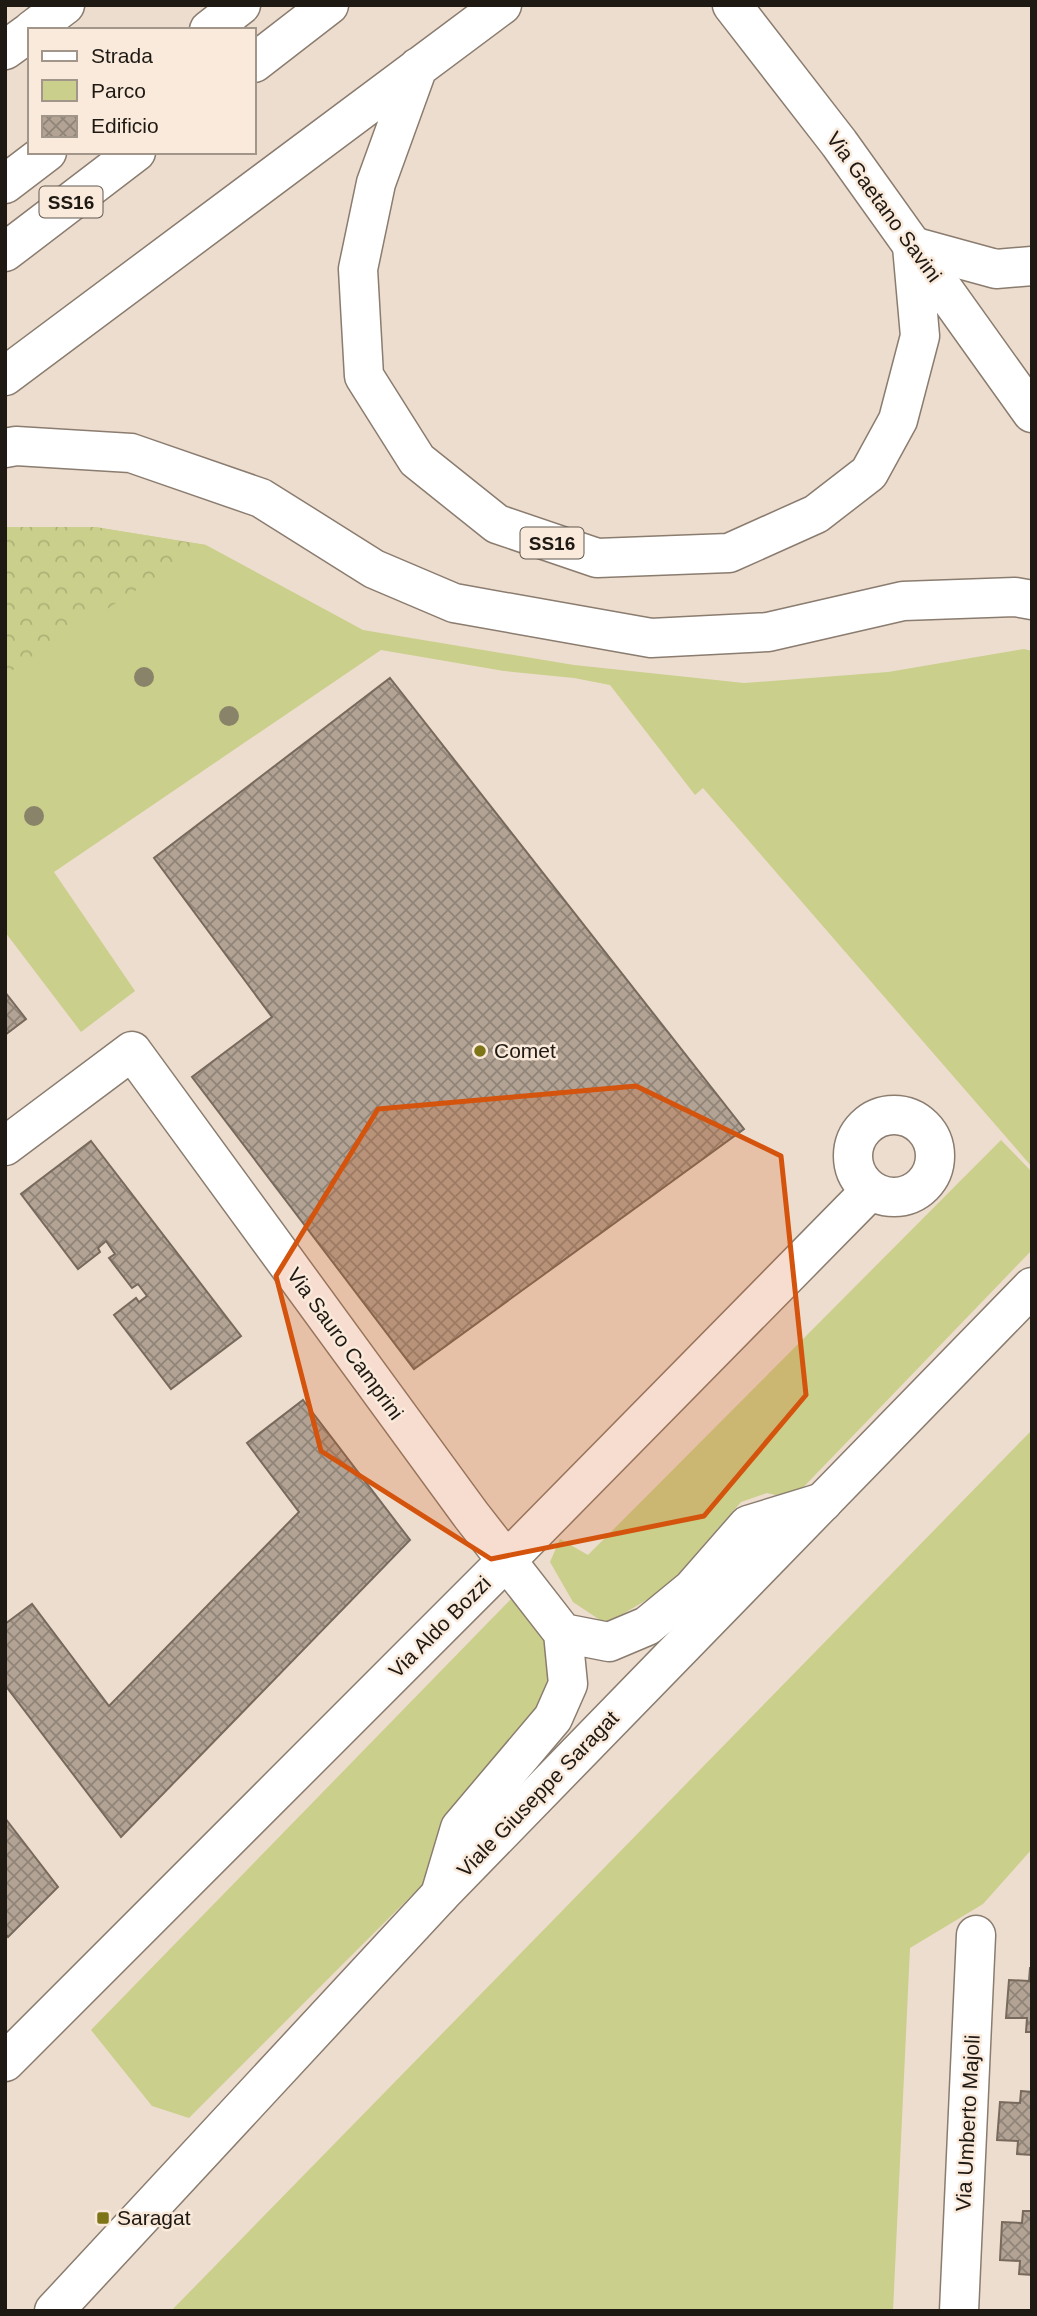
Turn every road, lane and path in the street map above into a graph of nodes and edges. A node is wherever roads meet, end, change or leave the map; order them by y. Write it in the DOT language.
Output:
graph roads {
  1 [pos="65,5"];
  2 [pos="242,5"];
  3 [pos="329,5"];
  4 [pos="502,5"];
  5 [pos="732,5"];
  6 [pos="35,28"];
  7 [pos="212,28"];
  8 [pos="28,33"];
  9 [pos="5,50"];
  10 [pos="256,61"];
  11 [pos="418,67"];
  12 [pos="44,154"];
  13 [pos="133,154"];
  14 [pos="5,184"];
  15 [pos="912,246"];
  16 [pos="5,252"];
  17 [pos="1032,266"];
  18 [pos="5,376"];
  19 [pos="1032,413"];
  20 [pos="5,448"];
  21 [pos="1032,600"];
  22 [pos="5,1146"];
  23 [pos="871,1190"];
  24 [pos="1032,1287"];
  25 [pos="823,1502"];
  26 [pos="506,1561"];
  27 [pos="563,1633"];
  28 [pos="440,1895"];
  29 [pos="976,1935"];
  30 [pos="5,2062"];
  31 [pos="54,2311"];
  32 [pos="960,2311"];
  1 -- 6 [label="main road"];
  2 -- 7 [label="main road"];
  3 -- 10 [label="main road"];
  4 -- 11 [label="main road"];
  5 -- 15 [label="main road, Via Gaetano Savini"];
  8 -- 9 [label="main road"];
  11 -- 15 [label="main road, SS16"];
  11 -- 18 [label="main road"];
  12 -- 14 [label="main road, SS16"];
  13 -- 16 [label="main road, SS16"];
  15 -- 17 [label="main road"];
  15 -- 19 [label="main road, Via Gaetano Savini"];
  20 -- 21 [label="main road"];
  22 -- 26 [label="main road, Via Sauro Camprini"];
  23 -- 26 [label="main road, Via Aldo Bozzi"];
  24 -- 25 [label="main road, Viale Giuseppe Saragat"];
  25 -- 27 [label="main road"];
  25 -- 28 [label="main road, Viale Giuseppe Saragat"];
  26 -- 27 [label="main road, Via Sauro Camprini"];
  26 -- 30 [label="main road, Via Aldo Bozzi"];
  27 -- 28 [label="main road"];
  28 -- 31 [label="main road, Viale Giuseppe Saragat"];
  29 -- 32 [label="main road, Via Umberto Majoli"];
}
